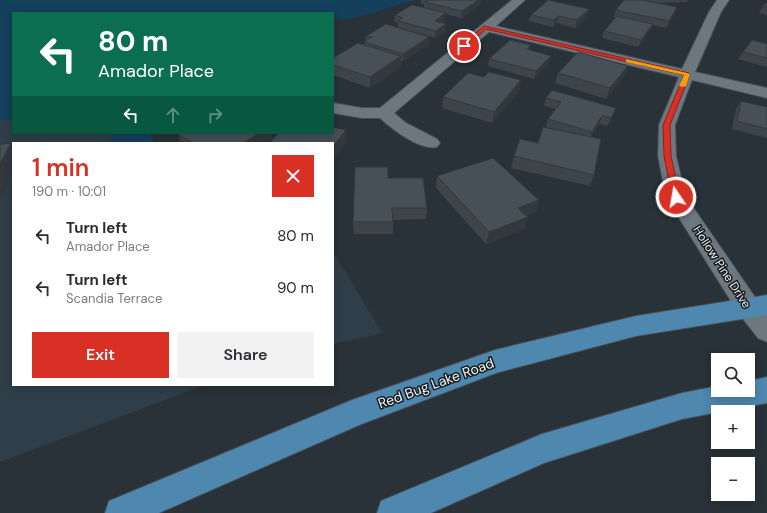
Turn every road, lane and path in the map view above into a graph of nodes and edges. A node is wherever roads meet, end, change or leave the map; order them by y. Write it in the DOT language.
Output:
graph roads {
  1 [pos="520,0"];
  2 [pos="723,0"];
  3 [pos="485,27"];
  4 [pos="687,74"];
  5 [pos="767,93"];
  6 [pos="334,108"];
  7 [pos="384,113"];
  8 [pos="431,144"];
  9 [pos="758,306"];
  10 [pos="767,331"];
  11 [pos="767,390"];
  12 [pos="121,513"];
  13 [pos="394,513"];
  1 -- 3 [label="street"];
  2 -- 4 [label="street, Hollow Pine Drive"];
  3 -- 4 [label="street"];
  3 -- 7 [label="street"];
  4 -- 5 [label="street"];
  4 -- 9 [label="street, Hollow Pine Drive"];
  6 -- 7 [label="street"];
  7 -- 8 [label="street"];
  9 -- 10 [label="street, Hollow Pine Drive"];
  9 -- 12 [label="main road, Red Bug Lake Road"];
  11 -- 13 [label="main road"];
}
